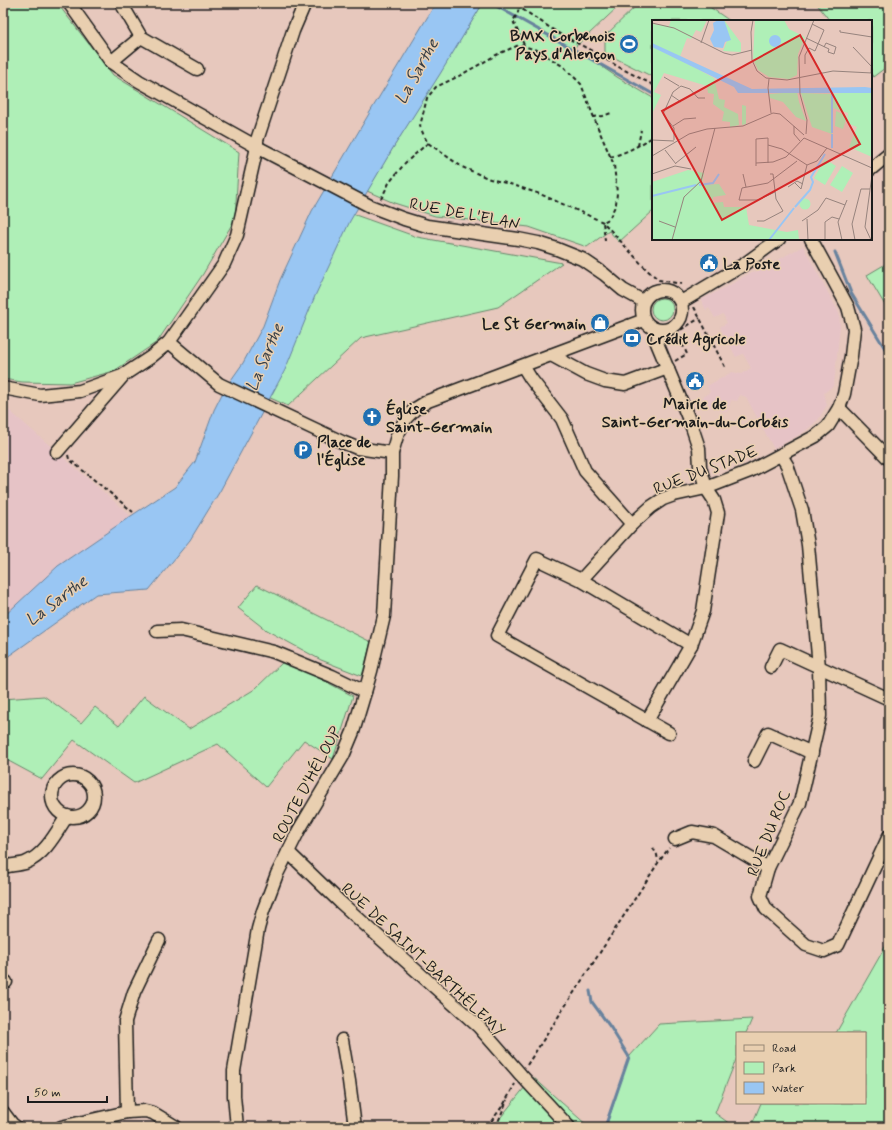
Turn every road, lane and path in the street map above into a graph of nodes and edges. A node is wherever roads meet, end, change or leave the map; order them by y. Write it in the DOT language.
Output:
graph roads {
  1 [pos="69,3"];
  2 [pos="120,3"];
  3 [pos="304,3"];
  4 [pos="510,3"];
  5 [pos="516,3"];
  6 [pos="519,7"];
  7 [pos="141,37"];
  8 [pos="525,47"];
  9 [pos="111,62"];
  10 [pos="197,69"];
  11 [pos="652,84"];
  12 [pos="611,113"];
  13 [pos="593,117"];
  14 [pos="640,130"];
  15 [pos="652,138"];
  16 [pos="428,142"];
  17 [pos="638,146"];
  18 [pos="257,147"];
  19 [pos="889,154"];
  20 [pos="610,157"];
  21 [pos="872,168"];
  22 [pos="384,193"];
  23 [pos="603,222"];
  24 [pos="778,240"];
  25 [pos="812,240"];
  26 [pos="605,241"];
  27 [pos="682,284"];
  28 [pos="699,291"];
  29 [pos="644,301"];
  30 [pos="681,302"];
  31 [pos="700,318"];
  32 [pos="644,320"];
  33 [pos="677,333"];
  34 [pos="658,335"];
  35 [pos="169,342"];
  36 [pos="551,356"];
  37 [pos="523,366"];
  38 [pos="667,366"];
  39 [pos="726,369"];
  40 [pos="122,376"];
  41 [pos="3,388"];
  42 [pos="839,408"];
  43 [pos="62,452"];
  44 [pos="392,453"];
  45 [pos="781,455"];
  46 [pos="889,459"];
  47 [pos="706,488"];
  48 [pos="133,512"];
  49 [pos="632,524"];
  50 [pos="581,580"];
  51 [pos="157,631"];
  52 [pos="691,645"];
  53 [pos="771,667"];
  54 [pos="820,667"];
  55 [pos="365,692"];
  56 [pos="889,699"];
  57 [pos="647,721"];
  58 [pos="669,733"];
  59 [pos="812,753"];
  60 [pos="754,761"];
  61 [pos="67,816"];
  62 [pos="889,836"];
  63 [pos="675,838"];
  64 [pos="653,848"];
  65 [pos="288,852"];
  66 [pos="658,862"];
  67 [pos="3,866"];
  68 [pos="768,868"];
  69 [pos="159,940"];
  70 [pos="342,1040"];
  71 [pos="520,1075"];
  72 [pos="511,1092"];
  73 [pos="3,1112"];
  74 [pos="128,1112"];
  75 [pos="16,1127"];
  76 [pos="62,1127"];
  77 [pos="176,1127"];
  78 [pos="237,1127"];
  79 [pos="355,1127"];
  80 [pos="487,1127"];
  81 [pos="496,1127"];
  82 [pos="569,1127"];
  1 -- 9 [label="street"];
  2 -- 7 [label="street"];
  3 -- 18 [label="street"];
  4 -- 6 [label="path"];
  5 -- 6 [label="path"];
  6 -- 8 [label="path"];
  6 -- 11 [label="path"];
  7 -- 9 [label="street"];
  7 -- 10 [label="street"];
  8 -- 13 [label="path"];
  8 -- 16 [label="path"];
  9 -- 18 [label="street, RUE DE L'ELAN"];
  12 -- 13 [label="path"];
  13 -- 20 [label="path"];
  14 -- 17 [label="path"];
  15 -- 17 [label="path"];
  16 -- 22 [label="path"];
  16 -- 23 [label="path"];
  17 -- 20 [label="path"];
  18 -- 29 [label="street, RUE DE L'ELAN"];
  18 -- 35 [label="street"];
  19 -- 21 [label="street"];
  20 -- 23 [label="path"];
  23 -- 26 [label="path"];
  23 -- 27 [label="path"];
  24 -- 28 [label="street"];
  25 -- 42 [label="street, RUE DU STADE"];
  28 -- 30 [label="street"];
  28 -- 31 [label="path"];
  29 -- 30 [label="street"];
  29 -- 32 [label="street"];
  30 -- 34 [label="street"];
  31 -- 33 [label="path"];
  31 -- 39 [label="path"];
  32 -- 34 [label="street"];
  32 -- 36 [label="street, ROUTE D'HÉLOUP"];
  33 -- 34 [label="path"];
  33 -- 38 [label="path"];
  34 -- 38 [label="street"];
  35 -- 40 [label="street"];
  35 -- 44 [label="street"];
  36 -- 37 [label="street, ROUTE D'HÉLOUP"];
  36 -- 38 [label="street"];
  37 -- 44 [label="street, ROUTE D'HÉLOUP"];
  37 -- 49 [label="street"];
  38 -- 47 [label="street"];
  40 -- 41 [label="street"];
  40 -- 43 [label="street"];
  42 -- 45 [label="street, RUE DU STADE"];
  42 -- 46 [label="street"];
  43 -- 48 [label="path"];
  44 -- 55 [label="street, ROUTE D'HÉLOUP"];
  45 -- 47 [label="street, RUE DU STADE"];
  45 -- 54 [label="street, RUE DU ROC"];
  47 -- 49 [label="street, RUE DU STADE"];
  47 -- 52 [label="street"];
  49 -- 50 [label="street, RUE DU STADE"];
  50 -- 52 [label="street"];
  50 -- 57 [label="street"];
  51 -- 55 [label="street"];
  52 -- 57 [label="street"];
  53 -- 54 [label="street"];
  54 -- 56 [label="street"];
  54 -- 59 [label="street, RUE DU ROC"];
  55 -- 65 [label="street, ROUTE D'HÉLOUP"];
  57 -- 58 [label="street"];
  59 -- 60 [label="street"];
  59 -- 68 [label="street, RUE DU ROC"];
  61 -- 67 [label="street"];
  62 -- 68 [label="street, RUE DU ROC"];
  63 -- 66 [label="path"];
  63 -- 68 [label="street"];
  64 -- 66 [label="path"];
  65 -- 71 [label="street, RUE DE SAINT-BARTHÉLEMY"];
  65 -- 78 [label="street, ROUTE D'HÉLOUP"];
  66 -- 71 [label="path"];
  69 -- 74 [label="street"];
  70 -- 79 [label="street"];
  71 -- 72 [label="path"];
  71 -- 82 [label="street, RUE DE SAINT-BARTHÉLEMY"];
  72 -- 80 [label="path"];
  72 -- 81 [label="path"];
  73 -- 75 [label="street"];
  74 -- 76 [label="street"];
  74 -- 77 [label="street"];
}
